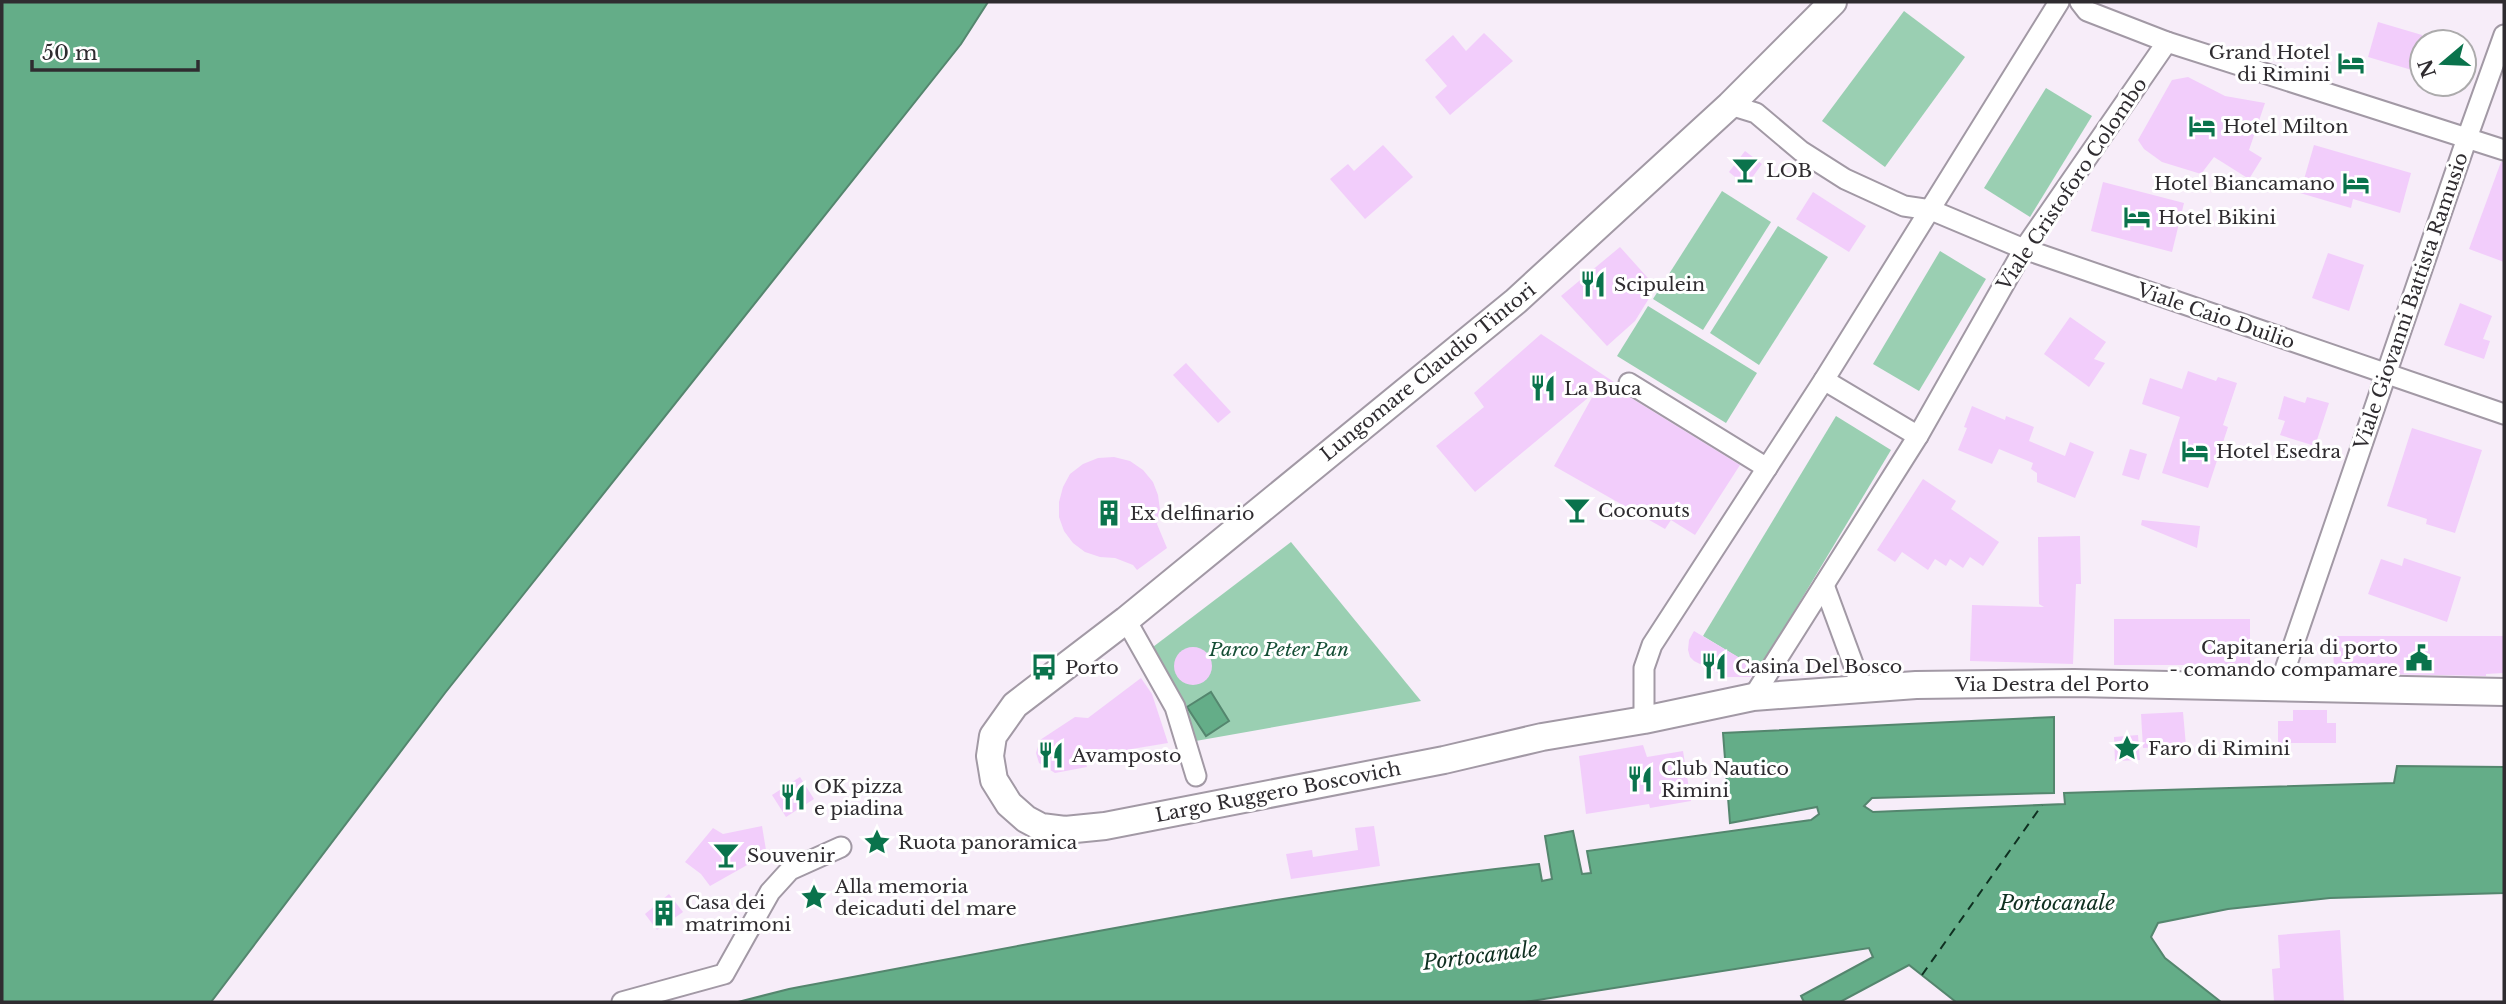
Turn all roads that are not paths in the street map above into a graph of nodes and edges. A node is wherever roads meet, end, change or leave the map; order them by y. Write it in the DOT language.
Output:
graph roads {
  1 [pos="1833,2"];
  2 [pos="2059,2"];
  3 [pos="2080,2"];
  4 [pos="2504,35"];
  5 [pos="2167,42"];
  6 [pos="1730,105"];
  7 [pos="2467,138"];
  8 [pos="2504,150"];
  9 [pos="1931,209"];
  10 [pos="2024,249"];
  11 [pos="2386,375"];
  12 [pos="1824,380"];
  13 [pos="1629,383"];
  14 [pos="2504,414"];
  15 [pos="1918,436"];
  16 [pos="1767,468"];
  17 [pos="1824,585"];
  18 [pos="1126,621"];
  19 [pos="2279,687"];
  20 [pos="1862,688"];
  21 [pos="2504,692"];
  22 [pos="1753,697"];
  23 [pos="1003,719"];
  24 [pos="1644,720"];
  25 [pos="1196,776"];
  26 [pos="841,847"];
  27 [pos="622,1002"];
  1 -- 6 [label="street, Lungomare Claudio Tintori"];
  2 -- 9 [label="street"];
  3 -- 5 [label="street"];
  4 -- 7 [label="street, Viale Giovanni Battista Ramusio"];
  5 -- 7 [label="street"];
  5 -- 10 [label="street, Viale Cristoforo Colombo"];
  6 -- 9 [label="street, Viale Caio Duilio"];
  6 -- 18 [label="street, Lungomare Claudio Tintori"];
  7 -- 8 [label="street"];
  7 -- 11 [label="street, Viale Giovanni Battista Ramusio"];
  9 -- 10 [label="street, Viale Caio Duilio"];
  9 -- 12 [label="street"];
  10 -- 11 [label="street, Viale Caio Duilio"];
  10 -- 15 [label="street, Viale Cristoforo Colombo"];
  11 -- 14 [label="street, Viale Caio Duilio"];
  11 -- 19 [label="street, Viale Giovanni Battista Ramusio"];
  12 -- 15 [label="street"];
  12 -- 16 [label="street"];
  13 -- 16 [label="street"];
  15 -- 17 [label="street, Viale Cristoforo Colombo"];
  16 -- 24 [label="street"];
  17 -- 20 [label="street"];
  17 -- 22 [label="street, Viale Cristoforo Colombo"];
  18 -- 23 [label="street, Lungomare Claudio Tintori"];
  18 -- 25 [label="street"];
  19 -- 20 [label="street, Via Destra del Porto"];
  19 -- 21 [label="street, Via Destra del Porto"];
  20 -- 22 [label="street, Via Destra del Porto"];
  22 -- 24 [label="street, Via Destra del Porto"];
  23 -- 24 [label="street, Largo Ruggero Boscovich"];
  26 -- 27 [label="street"];
}
